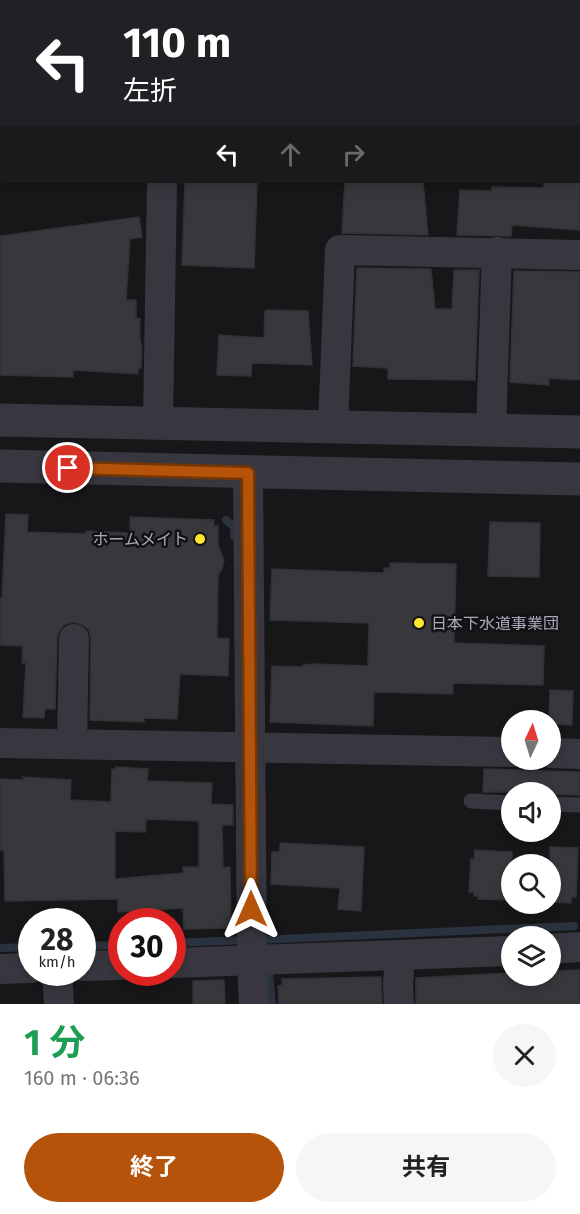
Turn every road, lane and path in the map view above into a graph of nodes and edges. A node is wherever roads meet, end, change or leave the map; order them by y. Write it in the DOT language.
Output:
graph roads {
  1 [pos="162,183"];
  2 [pos="497,252"];
  3 [pos="580,255"];
  4 [pos="0,420"];
  5 [pos="158,423"];
  6 [pos="333,427"];
  7 [pos="491,430"];
  8 [pos="580,432"];
  9 [pos="0,466"];
  10 [pos="248,473"];
  11 [pos="580,479"];
  12 [pos="75,639"];
  13 [pos="0,742"];
  14 [pos="72,744"];
  15 [pos="250,747"];
  16 [pos="501,752"];
  17 [pos="561,753"];
  18 [pos="580,754"];
  19 [pos="471,801"];
  20 [pos="501,802"];
  21 [pos="561,805"];
  22 [pos="580,806"];
  23 [pos="580,947"];
  24 [pos="561,948"];
  25 [pos="501,951"];
  26 [pos="258,952"];
  27 [pos="400,956"];
  28 [pos="186,961"];
  29 [pos="18,968"];
  30 [pos="0,969"];
  31 [pos="57,986"];
  32 [pos="58,1004"];
  33 [pos="254,1004"];
  34 [pos="399,1004"];
  1 -- 5 [label="street"];
  2 -- 3 [label="street"];
  2 -- 6 [label="street"];
  2 -- 7 [label="street"];
  4 -- 5 [label="street"];
  5 -- 6 [label="street"];
  6 -- 7 [label="street"];
  7 -- 8 [label="street"];
  9 -- 10 [label="street"];
  10 -- 11 [label="street"];
  10 -- 15 [label="street"];
  12 -- 14 [label="street"];
  13 -- 14 [label="street"];
  14 -- 15 [label="street"];
  15 -- 16 [label="street"];
  15 -- 26 [label="street"];
  17 -- 18 [label="street"];
  19 -- 20 [label="lane"];
  21 -- 22 [label="lane"];
  23 -- 24 [label="street"];
  25 -- 27 [label="street"];
  26 -- 27 [label="street"];
  26 -- 28 [label="street"];
  26 -- 33 [label="street"];
  27 -- 34 [label="street"];
  29 -- 30 [label="street"];
  31 -- 32 [label="street"];
}
